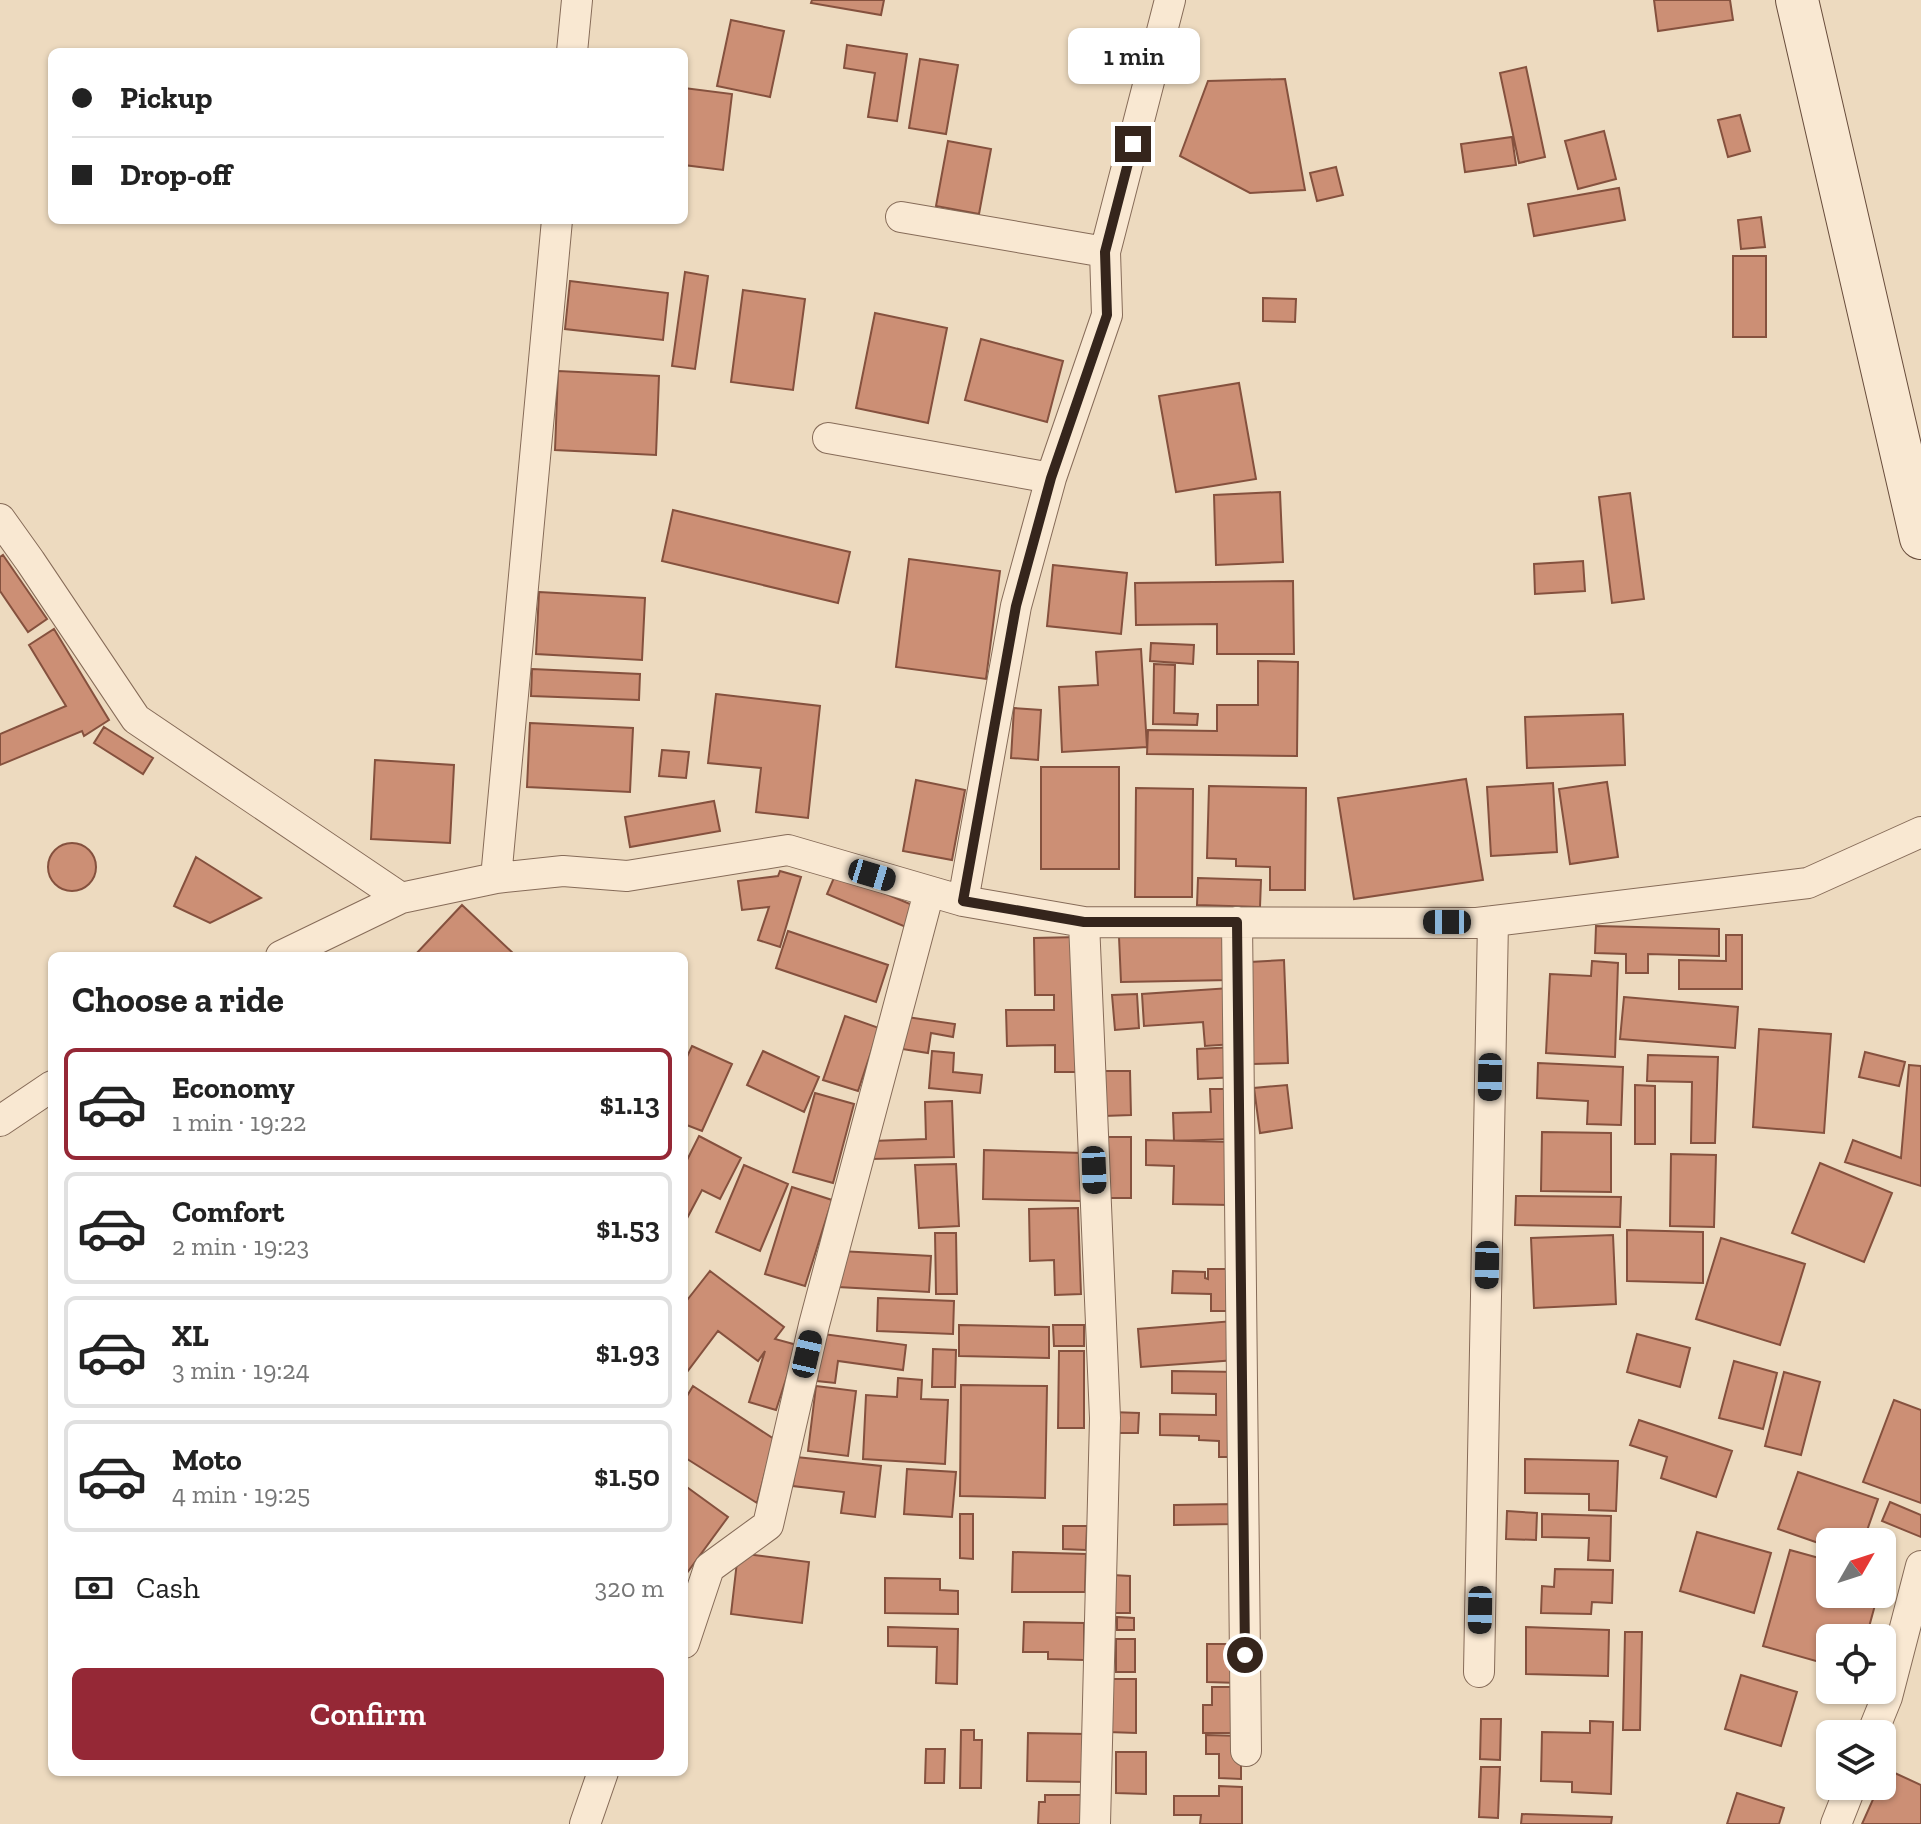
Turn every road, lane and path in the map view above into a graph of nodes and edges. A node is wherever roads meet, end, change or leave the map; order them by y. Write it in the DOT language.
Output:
graph roads {
  1 [pos="577,0"];
  2 [pos="1170,0"];
  3 [pos="1797,0"];
  4 [pos="572,48"];
  5 [pos="901,217"];
  6 [pos="557,224"];
  7 [pos="1105,252"];
  8 [pos="828,438"];
  9 [pos="1051,478"];
  10 [pos="0,519"];
  11 [pos="1921,538"];
  12 [pos="1921,832"];
  13 [pos="496,878"];
  14 [pos="929,892"];
  15 [pos="401,898"];
  16 [pos="963,901"];
  17 [pos="1493,921"];
  18 [pos="1084,922"];
  19 [pos="1237,922"];
  20 [pos="289,952"];
  21 [pos="48,1089"];
  22 [pos="0,1121"];
  23 [pos="1921,1566"];
  24 [pos="688,1631"];
  25 [pos="1479,1672"];
  26 [pos="1878,1720"];
  27 [pos="1246,1751"];
  28 [pos="602,1776"];
  29 [pos="1845,1800"];
  30 [pos="585,1824"];
  31 [pos="1095,1824"];
  32 [pos="1836,1824"];
  1 -- 4 [label="street"];
  2 -- 7 [label="street"];
  3 -- 11 [label="main road"];
  5 -- 7 [label="street"];
  6 -- 13 [label="street"];
  7 -- 9 [label="street"];
  8 -- 9 [label="street"];
  9 -- 16 [label="street"];
  10 -- 15 [label="street"];
  12 -- 17 [label="street"];
  13 -- 14 [label="street"];
  13 -- 15 [label="street"];
  14 -- 16 [label="street"];
  14 -- 24 [label="street"];
  15 -- 20 [label="street"];
  16 -- 18 [label="street"];
  17 -- 19 [label="street"];
  17 -- 25 [label="street"];
  18 -- 19 [label="street"];
  18 -- 31 [label="street"];
  19 -- 27 [label="street"];
  21 -- 22 [label="street"];
  23 -- 26 [label="street"];
  28 -- 30 [label="street"];
  29 -- 32 [label="street"];
}
